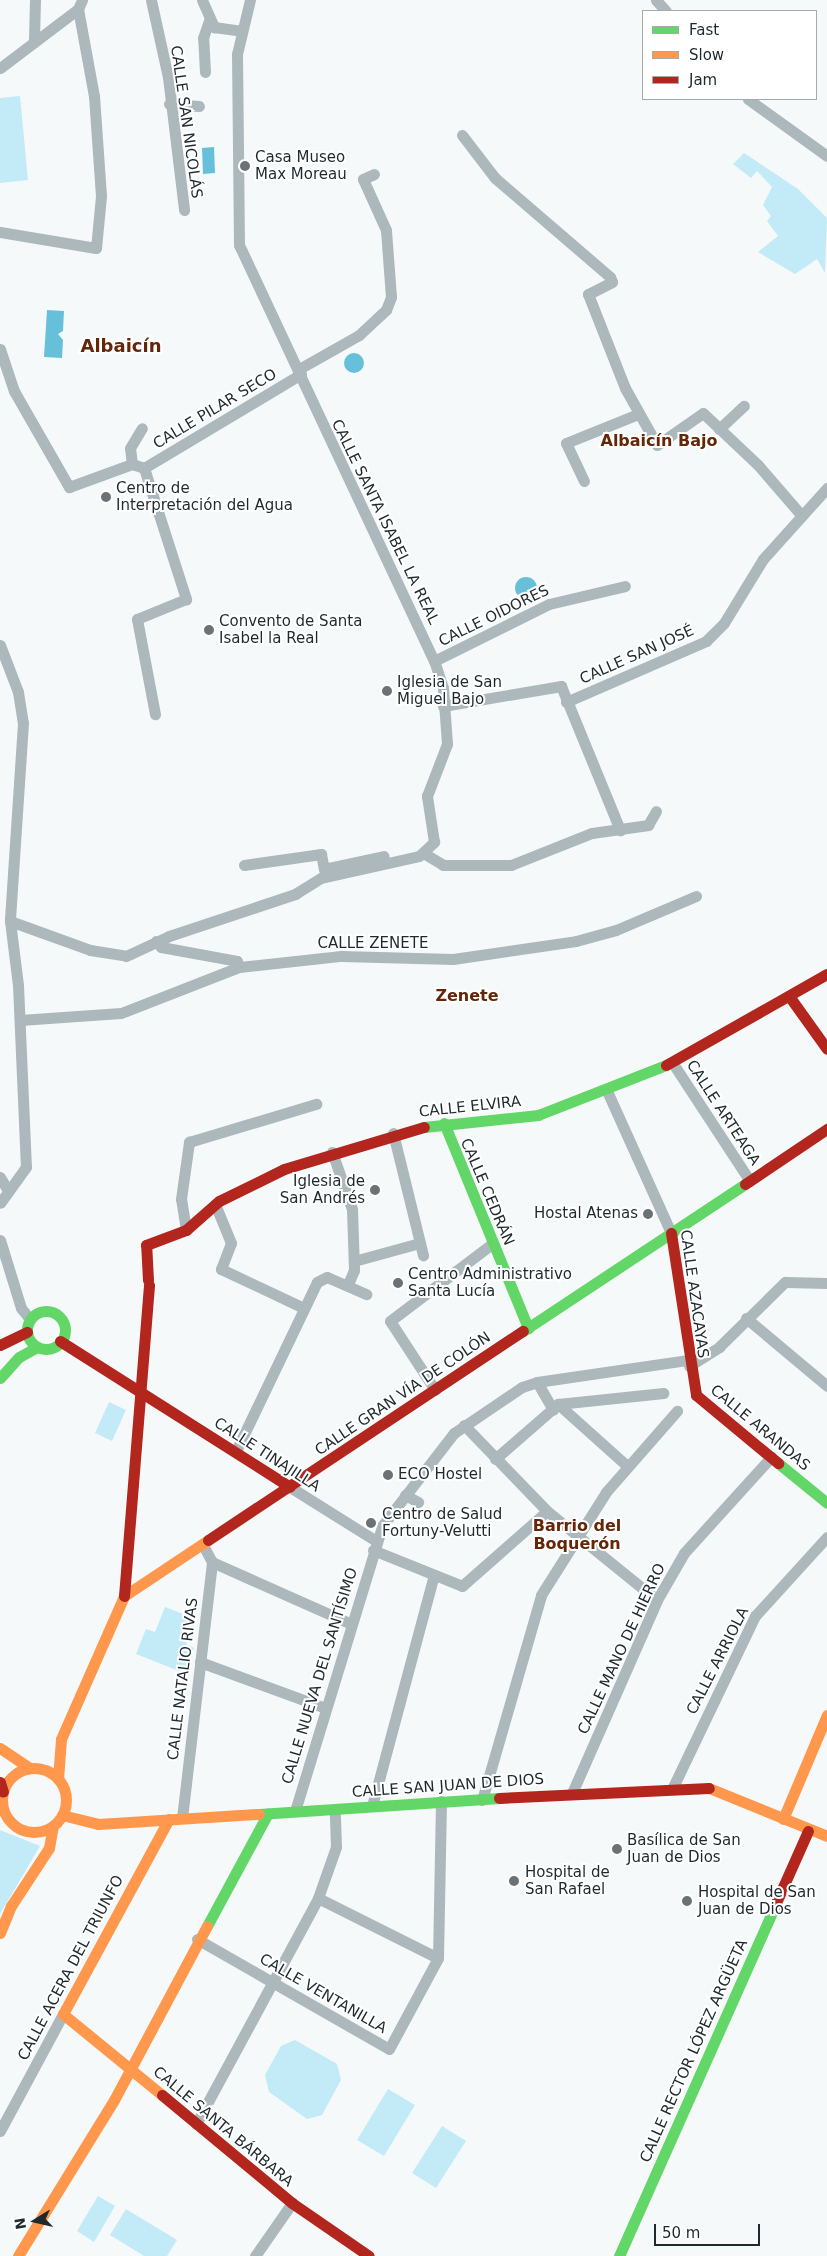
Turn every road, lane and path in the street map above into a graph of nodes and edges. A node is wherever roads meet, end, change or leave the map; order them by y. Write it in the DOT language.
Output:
graph roads {
  1 [pos="35,0"];
  2 [pos="202,0"];
  3 [pos="250,0"];
  4 [pos="656,0"];
  5 [pos="152,4"];
  6 [pos="81,9"];
  7 [pos="665,10"];
  8 [pos="209,21"];
  9 [pos="242,31"];
  10 [pos="34,40"];
  11 [pos="0,68"];
  12 [pos="205,72"];
  13 [pos="749,100"];
  14 [pos="169,104"];
  15 [pos="198,106"];
  16 [pos="462,135"];
  17 [pos="827,156"];
  18 [pos="374,174"];
  19 [pos="184,210"];
  20 [pos="0,232"];
  21 [pos="0,349"];
  22 [pos="300,372"];
  23 [pos="744,406"];
  24 [pos="638,414"];
  25 [pos="142,428"];
  26 [pos="719,429"];
  27 [pos="132,464"];
  28 [pos="144,468"];
  29 [pos="584,481"];
  30 [pos="827,488"];
  31 [pos="802,516"];
  32 [pos="625,586"];
  33 [pos="0,644"];
  34 [pos="434,661"];
  35 [pos="566,702"];
  36 [pos="446,706"];
  37 [pos="155,714"];
  38 [pos="656,811"];
  39 [pos="620,830"];
  40 [pos="425,854"];
  41 [pos="396,861"];
  42 [pos="244,864"];
  43 [pos="696,896"];
  44 [pos="5,923"];
  45 [pos="156,941"];
  46 [pos="239,967"];
  47 [pos="827,974"];
  48 [pos="789,996"];
  49 [pos="20,1020"];
  50 [pos="827,1049"];
  51 [pos="672,1062"];
  52 [pos="607,1090"];
  53 [pos="316,1104"];
  54 [pos="444,1123"];
  55 [pos="827,1129"];
  56 [pos="393,1133"];
  57 [pos="332,1152"];
  58 [pos="0,1177"];
  59 [pos="750,1181"];
  60 [pos="7,1189"];
  61 [pos="0,1203"];
  62 [pos="215,1204"];
  63 [pos="186,1230"];
  64 [pos="671,1233"];
  65 [pos="0,1240"];
  66 [pos="420,1243"];
  67 [pos="493,1243"];
  68 [pos="423,1255"];
  69 [pos="354,1261"];
  70 [pos="827,1283"];
  71 [pos="348,1284"];
  72 [pos="366,1294"];
  73 [pos="304,1308"];
  74 [pos="746,1318"];
  75 [pos="30,1319"];
  76 [pos="528,1328"];
  77 [pos="27,1332"];
  78 [pos="60,1342"];
  79 [pos="0,1345"];
  80 [pos="37,1347"];
  81 [pos="0,1354"];
  82 [pos="689,1363"];
  83 [pos="3,1375"];
  84 [pos="537,1382"];
  85 [pos="827,1386"];
  86 [pos="435,1390"];
  87 [pos="142,1392"];
  88 [pos="663,1393"];
  89 [pos="696,1395"];
  90 [pos="555,1407"];
  91 [pos="678,1411"];
  92 [pos="464,1425"];
  93 [pos="236,1451"];
  94 [pos="770,1458"];
  95 [pos="495,1459"];
  96 [pos="626,1465"];
  97 [pos="290,1487"];
  98 [pos="405,1495"];
  99 [pos="418,1502"];
  100 [pos="827,1503"];
  101 [pos="547,1511"];
  102 [pos="576,1536"];
  103 [pos="827,1537"];
  104 [pos="203,1545"];
  105 [pos="375,1546"];
  106 [pos="212,1562"];
  107 [pos="434,1575"];
  108 [pos="124,1596"];
  109 [pos="657,1600"];
  110 [pos="351,1624"];
  111 [pos="200,1662"];
  112 [pos="326,1708"];
  113 [pos="827,1715"];
  114 [pos="61,1739"];
  115 [pos="0,1748"];
  116 [pos="32,1768"];
  117 [pos="58,1779"];
  118 [pos="2,1787"];
  119 [pos="672,1787"];
  120 [pos="572,1793"];
  121 [pos="482,1800"];
  122 [pos="440,1801"];
  123 [pos="372,1806"];
  124 [pos="2,1808"];
  125 [pos="335,1809"];
  126 [pos="295,1811"];
  127 [pos="268,1813"];
  128 [pos="62,1815"];
  129 [pos="182,1818"];
  130 [pos="170,1819"];
  131 [pos="783,1819"];
  132 [pos="53,1826"];
  133 [pos="808,1831"];
  134 [pos="827,1836"];
  135 [pos="318,1898"];
  136 [pos="0,1933"];
  137 [pos="197,1939"];
  138 [pos="438,1958"];
  139 [pos="272,1982"];
  140 [pos="63,2014"];
  141 [pos="130,2070"];
  142 [pos="196,2124"];
  143 [pos="0,2131"];
  144 [pos="292,2203"];
  145 [pos="18,2256"];
  146 [pos="255,2256"];
  147 [pos="369,2256"];
  148 [pos="619,2256"];
  1 -- 10 [label="street"];
  2 -- 8 [label="street"];
  3 -- 9 [label="street, CALLE SANTA ISABEL LA REAL"];
  4 -- 7 [label="street"];
  5 -- 14 [label="street, CALLE SAN NICOLÁS"];
  6 -- 10 [label="street"];
  6 -- 20 [label="street"];
  8 -- 9 [label="street"];
  8 -- 12 [label="street"];
  9 -- 22 [label="street, CALLE SANTA ISABEL LA REAL"];
  10 -- 11 [label="street"];
  13 -- 17 [label="street"];
  14 -- 15 [label="street"];
  14 -- 19 [label="street, CALLE SAN NICOLÁS"];
  16 -- 24 [label="street"];
  18 -- 22 [label="street, CALLE PILAR SECO"];
  21 -- 27 [label="street"];
  22 -- 28 [label="street, CALLE PILAR SECO"];
  22 -- 34 [label="street, CALLE SANTA ISABEL LA REAL"];
  23 -- 26 [label="street"];
  24 -- 26 [label="street"];
  24 -- 29 [label="street"];
  25 -- 27 [label="street"];
  26 -- 31 [label="street"];
  27 -- 28 [label="street"];
  28 -- 37 [label="street"];
  30 -- 31 [label="street, CALLE SAN JOSÉ"];
  31 -- 35 [label="street, CALLE SAN JOSÉ"];
  32 -- 34 [label="street, CALLE OIDORES"];
  33 -- 44 [label="street"];
  34 -- 36 [label="street, CALLE SANTA ISABEL LA REAL"];
  35 -- 36 [label="street"];
  35 -- 39 [label="street"];
  36 -- 40 [label="street, CALLE SANTA ISABEL LA REAL"];
  38 -- 39 [label="street"];
  39 -- 40 [label="street"];
  40 -- 41 [label="street"];
  41 -- 42 [label="street"];
  41 -- 45 [label="street"];
  43 -- 46 [label="street, CALLE ZENETE"];
  44 -- 45 [label="street"];
  44 -- 49 [label="street"];
  45 -- 46 [label="street"];
  46 -- 49 [label="street, CALLE ZENETE"];
  47 -- 48 [label="main road, CALLE ELVIRA"];
  48 -- 50 [label="main road"];
  48 -- 51 [label="main road, CALLE ELVIRA"];
  49 -- 60 [label="street"];
  51 -- 52 [label="main road, CALLE ELVIRA"];
  51 -- 59 [label="street, CALLE ARTEAGA"];
  52 -- 54 [label="main road, CALLE ELVIRA"];
  52 -- 64 [label="street, CALLE AZACAYAS"];
  53 -- 63 [label="street"];
  54 -- 56 [label="main road, CALLE ELVIRA"];
  54 -- 67 [label="main road, CALLE CEDRÁN"];
  55 -- 59 [label="main road, CALLE GRAN VÍA DE COLÓN"];
  56 -- 57 [label="main road, CALLE ELVIRA"];
  56 -- 66 [label="street"];
  57 -- 62 [label="main road, CALLE ELVIRA"];
  57 -- 69 [label="street"];
  58 -- 60 [label="street"];
  59 -- 64 [label="main road, CALLE GRAN VÍA DE COLÓN"];
  60 -- 61 [label="street"];
  62 -- 63 [label="main road, CALLE ELVIRA"];
  62 -- 73 [label="street"];
  63 -- 87 [label="main road, CALLE ELVIRA"];
  64 -- 76 [label="main road, CALLE GRAN VÍA DE COLÓN"];
  64 -- 82 [label="main road, CALLE AZACAYAS"];
  65 -- 75 [label="street"];
  66 -- 68 [label="street"];
  66 -- 69 [label="street"];
  67 -- 76 [label="main road, CALLE CEDRÁN"];
  67 -- 86 [label="street"];
  69 -- 71 [label="street"];
  70 -- 74 [label="street"];
  71 -- 72 [label="street"];
  71 -- 73 [label="street"];
  73 -- 93 [label="street"];
  74 -- 82 [label="street"];
  74 -- 85 [label="street"];
  75 -- 77 [label="main road"];
  75 -- 78 [label="main road"];
  76 -- 86 [label="main road, CALLE GRAN VÍA DE COLÓN"];
  77 -- 79 [label="main road"];
  77 -- 80 [label="main road"];
  78 -- 80 [label="main road"];
  78 -- 87 [label="main road, CALLE TINAJILLA"];
  80 -- 83 [label="main road"];
  81 -- 83 [label="main road"];
  82 -- 84 [label="street"];
  82 -- 89 [label="main road, CALLE AZACAYAS"];
  84 -- 90 [label="street"];
  84 -- 92 [label="street, CALLE NUEVA DEL SANTÍSIMO"];
  86 -- 97 [label="main road, CALLE GRAN VÍA DE COLÓN"];
  87 -- 93 [label="main road, CALLE TINAJILLA"];
  87 -- 108 [label="main road"];
  88 -- 90 [label="street"];
  89 -- 94 [label="main road, CALLE ARANDAS"];
  90 -- 95 [label="street"];
  90 -- 96 [label="street"];
  91 -- 96 [label="street"];
  92 -- 95 [label="street"];
  92 -- 98 [label="street, CALLE NUEVA DEL SANTÍSIMO"];
  93 -- 97 [label="main road, CALLE TINAJILLA"];
  94 -- 100 [label="main road, CALLE ARANDAS"];
  94 -- 109 [label="street, CALLE MANO DE HIERRO"];
  95 -- 101 [label="street"];
  96 -- 102 [label="street"];
  97 -- 104 [label="main road, CALLE GRAN VÍA DE COLÓN"];
  97 -- 105 [label="street, CALLE TINAJILLA"];
  98 -- 99 [label="street"];
  98 -- 105 [label="street, CALLE NUEVA DEL SANTÍSIMO"];
  101 -- 102 [label="street"];
  101 -- 107 [label="street, CALLE TINAJILLA"];
  102 -- 109 [label="street"];
  102 -- 121 [label="street"];
  103 -- 119 [label="street, CALLE ARRIOLA"];
  104 -- 106 [label="street"];
  104 -- 108 [label="main road, CALLE GRAN VÍA DE COLÓN"];
  105 -- 107 [label="street, CALLE TINAJILLA"];
  105 -- 110 [label="street, CALLE NUEVA DEL SANTÍSIMO"];
  106 -- 110 [label="street"];
  106 -- 111 [label="street, CALLE NATALIO RIVAS"];
  107 -- 123 [label="street"];
  108 -- 114 [label="main road"];
  109 -- 120 [label="street, CALLE MANO DE HIERRO"];
  110 -- 112 [label="street, CALLE NUEVA DEL SANTÍSIMO"];
  111 -- 112 [label="street"];
  111 -- 129 [label="street, CALLE NATALIO RIVAS"];
  112 -- 126 [label="street, CALLE NUEVA DEL SANTÍSIMO"];
  113 -- 131 [label="main road"];
  114 -- 116 [label="main road"];
  114 -- 117 [label="main road"];
  115 -- 116 [label="main road"];
  116 -- 117 [label="main road"];
  116 -- 118 [label="main road"];
  117 -- 128 [label="main road"];
  118 -- 124 [label="main road"];
  119 -- 120 [label="main road, CALLE SAN JUAN DE DIOS"];
  119 -- 131 [label="main road, CALLE SAN JUAN DE DIOS"];
  120 -- 121 [label="main road, CALLE SAN JUAN DE DIOS"];
  121 -- 122 [label="main road, CALLE SAN JUAN DE DIOS"];
  122 -- 123 [label="main road, CALLE SAN JUAN DE DIOS"];
  122 -- 138 [label="street, CALLE VENTANILLA"];
  123 -- 125 [label="main road, CALLE SAN JUAN DE DIOS"];
  124 -- 132 [label="main road"];
  125 -- 126 [label="main road, CALLE SAN JUAN DE DIOS"];
  125 -- 135 [label="street"];
  126 -- 127 [label="main road, CALLE SAN JUAN DE DIOS"];
  127 -- 129 [label="main road, CALLE SAN JUAN DE DIOS"];
  127 -- 137 [label="main road"];
  128 -- 130 [label="main road, CALLE SAN JUAN DE DIOS"];
  128 -- 132 [label="main road"];
  129 -- 130 [label="main road, CALLE SAN JUAN DE DIOS"];
  130 -- 140 [label="main road, CALLE ACERA DEL TRIUNFO"];
  131 -- 133 [label="main road, CALLE SAN JUAN DE DIOS"];
  132 -- 136 [label="main road"];
  133 -- 134 [label="main road, CALLE SAN JUAN DE DIOS"];
  133 -- 148 [label="main road, CALLE RECTOR LÓPEZ ARGÜETA"];
  135 -- 138 [label="street"];
  135 -- 139 [label="street"];
  137 -- 139 [label="street, CALLE VENTANILLA"];
  137 -- 141 [label="main road"];
  138 -- 139 [label="street, CALLE VENTANILLA"];
  139 -- 142 [label="street"];
  140 -- 141 [label="main road, CALLE SANTA BÁRBARA"];
  140 -- 143 [label="street, CALLE ACERA DEL TRIUNFO"];
  141 -- 142 [label="main road, CALLE SANTA BÁRBARA"];
  141 -- 145 [label="main road"];
  142 -- 144 [label="main road, CALLE SANTA BÁRBARA"];
  144 -- 146 [label="street"];
  144 -- 147 [label="main road, CALLE SANTA BÁRBARA"];
}
